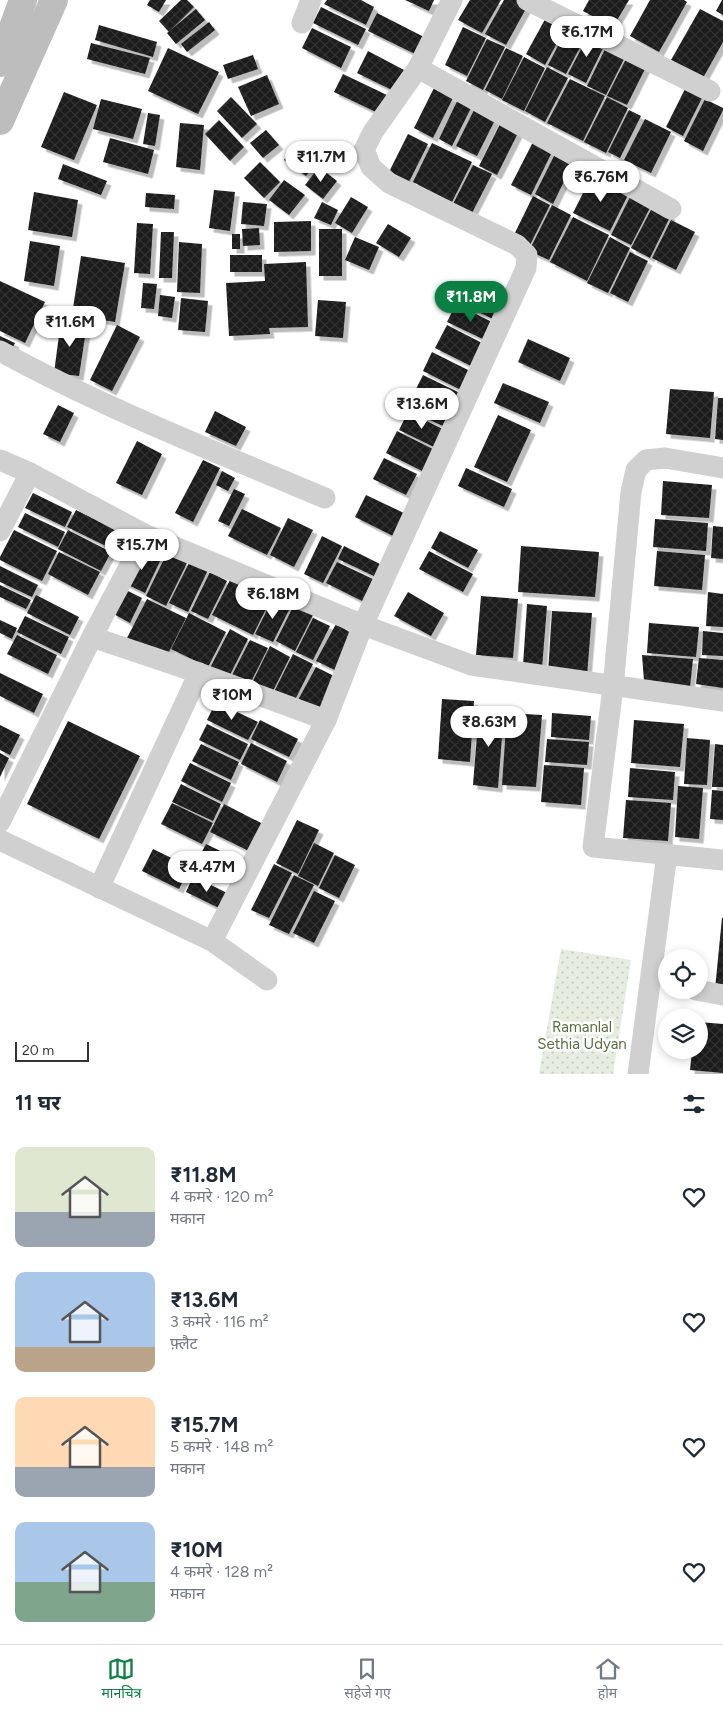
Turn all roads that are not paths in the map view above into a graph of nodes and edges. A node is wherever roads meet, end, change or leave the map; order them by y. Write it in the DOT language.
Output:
graph roads {
  1 [pos="24,0"];
  2 [pos="54,0"];
  3 [pos="311,0"];
  4 [pos="452,0"];
  5 [pos="527,0"];
  6 [pos="302,23"];
  7 [pos="0,63"];
  8 [pos="418,68"];
  9 [pos="710,91"];
  10 [pos="0,121"];
  11 [pos="671,208"];
  12 [pos="0,351"];
  13 [pos="0,460"];
  14 [pos="723,468"];
  15 [pos="30,473"];
  16 [pos="325,498"];
  17 [pos="0,530"];
  18 [pos="146,535"];
  19 [pos="363,625"];
  20 [pos="92,637"];
  21 [pos="199,673"];
  22 [pos="613,687"];
  23 [pos="723,701"];
  24 [pos="326,720"];
  25 [pos="0,822"];
  26 [pos="0,840"];
  27 [pos="667,854"];
  28 [pos="723,860"];
  29 [pos="99,888"];
  30 [pos="212,942"];
  31 [pos="660,949"];
  32 [pos="267,980"];
  33 [pos="658,983"];
  34 [pos="708,992"];
  35 [pos="723,995"];
  36 [pos="638,1074"];
  1 -- 7 [label="main road"];
  2 -- 10 [label="main road"];
  3 -- 6 [label="street"];
  4 -- 8 [label="street"];
  5 -- 9 [label="street"];
  8 -- 11 [label="street"];
  8 -- 19 [label="street"];
  12 -- 16 [label="street"];
  13 -- 15 [label="street"];
  14 -- 22 [label="street"];
  15 -- 17 [label="street"];
  15 -- 18 [label="street"];
  18 -- 19 [label="street"];
  18 -- 20 [label="street"];
  19 -- 22 [label="street"];
  19 -- 24 [label="street"];
  20 -- 21 [label="street"];
  20 -- 25 [label="street"];
  21 -- 24 [label="street"];
  21 -- 29 [label="street"];
  22 -- 23 [label="street"];
  22 -- 27 [label="street"];
  24 -- 30 [label="street"];
  26 -- 29 [label="street"];
  27 -- 28 [label="street"];
  27 -- 31 [label="street"];
  29 -- 30 [label="street"];
  30 -- 32 [label="street"];
  33 -- 36 [label="street"];
  34 -- 35 [label="street"];
}
